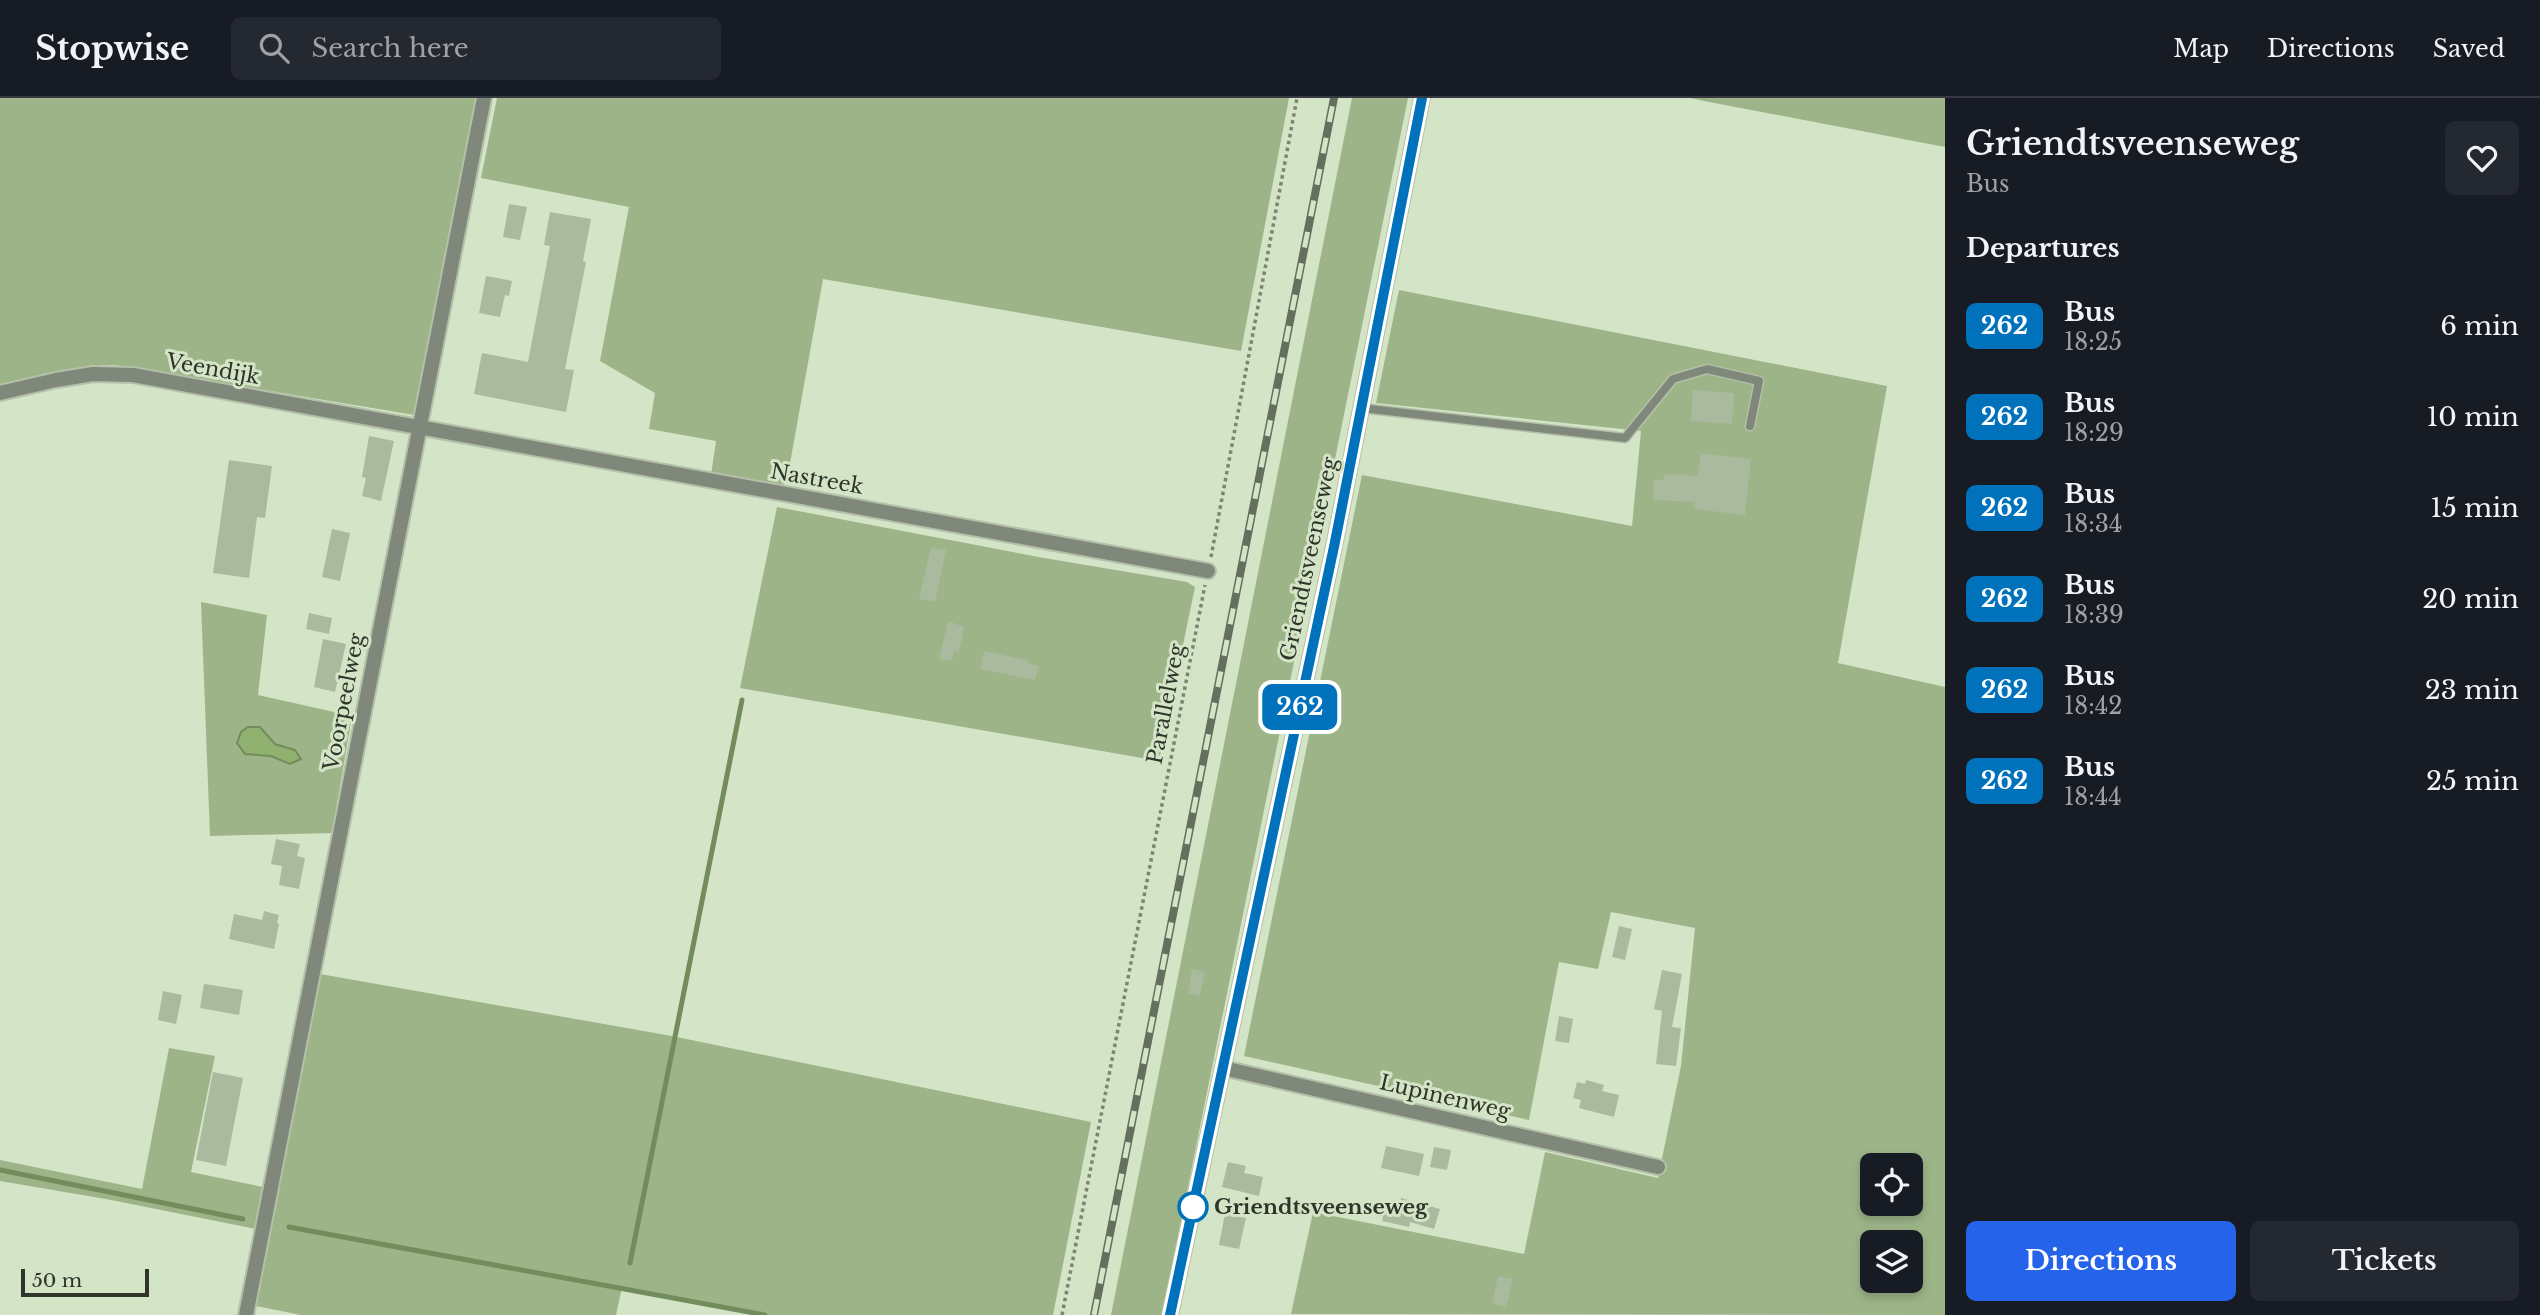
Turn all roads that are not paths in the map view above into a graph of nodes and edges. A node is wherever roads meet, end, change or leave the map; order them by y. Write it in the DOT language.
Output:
graph roads {
  1 [pos="484,98"];
  2 [pos="1422,98"];
  3 [pos="0,393"];
  4 [pos="1361,408"];
  5 [pos="1750,426"];
  6 [pos="419,428"];
  7 [pos="1208,571"];
  8 [pos="1223,1068"];
  9 [pos="1658,1167"];
  10 [pos="246,1315"];
  11 [pos="1170,1315"];
  1 -- 6 [label="street, Voorpeelweg"];
  2 -- 4 [label="street, Griendtsveenseweg"];
  3 -- 6 [label="street, Veendijk"];
  4 -- 5 [label="lane"];
  4 -- 8 [label="street, Griendtsveenseweg"];
  6 -- 7 [label="street, Nastreek"];
  6 -- 10 [label="street, Voorpeelweg"];
  8 -- 9 [label="street, Lupinenweg"];
  8 -- 11 [label="street, Griendtsveenseweg"];
}
